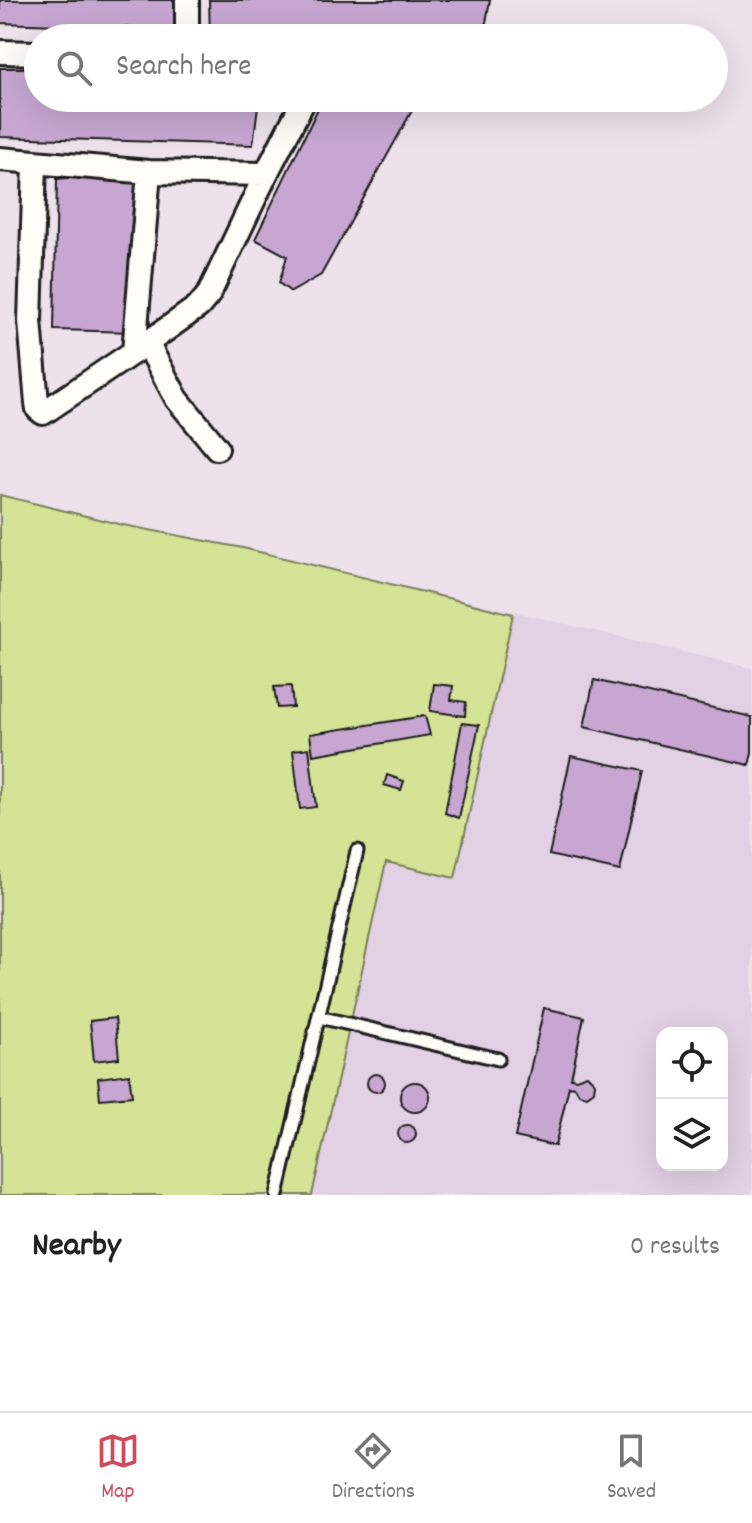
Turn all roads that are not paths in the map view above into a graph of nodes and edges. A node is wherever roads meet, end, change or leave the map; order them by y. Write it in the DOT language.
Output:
graph roads {
  1 [pos="187,0"];
  2 [pos="187,24"];
  3 [pos="0,52"];
  4 [pos="24,53"];
  5 [pos="298,112"];
  6 [pos="0,159"];
  7 [pos="35,163"];
  8 [pos="149,172"];
  9 [pos="266,174"];
  10 [pos="140,348"];
  11 [pos="217,448"];
  12 [pos="357,851"];
  13 [pos="319,1017"];
  14 [pos="498,1059"];
  15 [pos="277,1195"];
  1 -- 2 [label="street"];
  3 -- 4 [label="street"];
  5 -- 9 [label="street"];
  6 -- 7 [label="street"];
  7 -- 8 [label="street"];
  7 -- 10 [label="street"];
  8 -- 9 [label="street"];
  8 -- 10 [label="street"];
  9 -- 10 [label="street"];
  10 -- 11 [label="street"];
  12 -- 13 [label="lane"];
  13 -- 14 [label="lane"];
  13 -- 15 [label="lane"];
}
